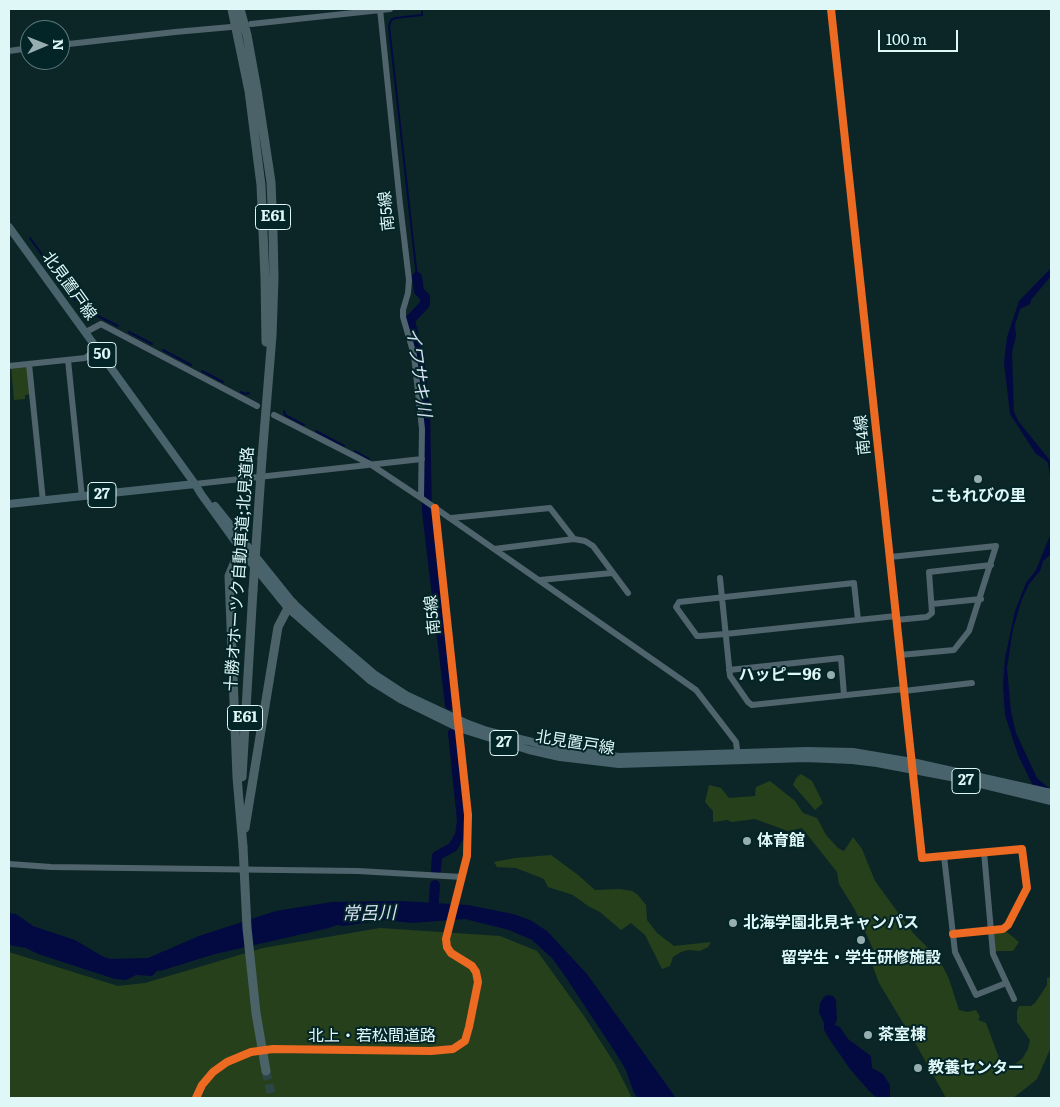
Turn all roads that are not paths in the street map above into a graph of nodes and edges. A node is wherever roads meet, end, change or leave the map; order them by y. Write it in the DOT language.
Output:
graph roads {
  1 [pos="232,9"];
  2 [pos="240,9"];
  3 [pos="380,9"];
  4 [pos="390,9"];
  5 [pos="831,9"];
  6 [pos="251,24"];
  7 [pos="231,27"];
  8 [pos="70,44"];
  9 [pos="9,227"];
  10 [pos="86,332"];
  11 [pos="98,349"];
  12 [pos="68,360"];
  13 [pos="29,364"];
  14 [pos="9,366"];
  15 [pos="257,406"];
  16 [pos="274,415"];
  17 [pos="264,428"];
  18 [pos="422,459"];
  19 [pos="370,464"];
  20 [pos="195,484"];
  21 [pos="82,497"];
  22 [pos="425,500"];
  23 [pos="43,501"];
  24 [pos="9,504"];
  25 [pos="435,508"];
  26 [pos="451,518"];
  27 [pos="574,539"];
  28 [pos="494,549"];
  29 [pos="248,554"];
  30 [pos="890,557"];
  31 [pos="991,565"];
  32 [pos="612,572"];
  33 [pos="720,578"];
  34 [pos="540,580"];
  35 [pos="628,592"];
  36 [pos="721,597"];
  37 [pos="981,598"];
  38 [pos="932,604"];
  39 [pos="291,605"];
  40 [pos="896,618"];
  41 [pos="858,620"];
  42 [pos="725,634"];
  43 [pos="900,655"];
  44 [pos="729,670"];
  45 [pos="972,684"];
  46 [pos="904,690"];
  47 [pos="844,695"];
  48 [pos="459,724"];
  49 [pos="738,757"];
  50 [pos="913,766"];
  51 [pos="1051,793"];
  52 [pos="1051,801"];
  53 [pos="243,847"];
  54 [pos="984,852"];
  55 [pos="944,856"];
  56 [pos="9,864"];
  57 [pos="462,880"];
  58 [pos="992,930"];
  59 [pos="954,934"];
  60 [pos="1006,983"];
  61 [pos="1014,999"];
  62 [pos="266,1071"];
  63 [pos="196,1098"];
  1 -- 17 [label="highway, 十勝オホーツク自動車道;北見道路 / E61"];
  2 -- 17 [label="highway, 十勝オホーツク自動車道;北見道路 / E61"];
  3 -- 4 [label="street"];
  3 -- 6 [label="street"];
  3 -- 18 [label="street, 南5線"];
  5 -- 30 [label="street, 南4線"];
  7 -- 8 [label="street"];
  9 -- 10 [label="main road, 北見置戸線 / 50"];
  10 -- 11 [label="main road, 北見置戸線 / 50"];
  10 -- 15 [label="street"];
  11 -- 12 [label="street"];
  11 -- 20 [label="main road, 北見置戸線 / 50"];
  12 -- 13 [label="street"];
  12 -- 21 [label="street"];
  13 -- 14 [label="street"];
  13 -- 23 [label="street"];
  16 -- 19 [label="street"];
  17 -- 53 [label="highway, 十勝オホーツク自動車道;北見道路 / E61, bridge"];
  18 -- 19 [label="street"];
  18 -- 22 [label="street, 南5線"];
  19 -- 20 [label="street"];
  19 -- 22 [label="street"];
  20 -- 21 [label="main road, 27"];
  20 -- 29 [label="main road, 北見置戸線 / 27"];
  21 -- 23 [label="main road, 27"];
  22 -- 25 [label="street"];
  23 -- 24 [label="main road, 27"];
  25 -- 26 [label="street"];
  25 -- 48 [label="street, 南5線"];
  26 -- 27 [label="street"];
  26 -- 28 [label="street"];
  27 -- 28 [label="street"];
  27 -- 32 [label="street"];
  28 -- 34 [label="street"];
  29 -- 39 [label="main road, 北見置戸線 / 27"];
  29 -- 53 [label="highway"];
  30 -- 31 [label="street"];
  30 -- 40 [label="street, 南4線"];
  31 -- 37 [label="street"];
  31 -- 38 [label="street"];
  32 -- 34 [label="street"];
  32 -- 35 [label="street"];
  33 -- 36 [label="street"];
  34 -- 49 [label="street"];
  36 -- 41 [label="street"];
  36 -- 42 [label="street"];
  36 -- 42 [label="street"];
  37 -- 38 [label="street"];
  37 -- 43 [label="street"];
  38 -- 40 [label="street"];
  39 -- 48 [label="main road, 北見置戸線 / 27"];
  39 -- 53 [label="highway"];
  40 -- 41 [label="street"];
  40 -- 43 [label="street, 南4線"];
  41 -- 42 [label="street"];
  42 -- 44 [label="street"];
  43 -- 46 [label="street, 南4線"];
  44 -- 47 [label="street"];
  44 -- 47 [label="street"];
  45 -- 46 [label="street"];
  46 -- 47 [label="street"];
  46 -- 50 [label="street, 南4線"];
  48 -- 49 [label="main road, 北見置戸線 / 27"];
  48 -- 57 [label="street, 北上・若松間道路"];
  49 -- 50 [label="main road, 北見置戸線 / 27"];
  50 -- 51 [label="main road, 北見置戸線 / 27"];
  50 -- 52 [label="main road, 北見置戸線 / 27"];
  50 -- 55 [label="street, 南4線"];
  53 -- 62 [label="highway, 十勝オホーツク自動車道;北見道路 / E61, bridge"];
  54 -- 55 [label="street"];
  54 -- 58 [label="street"];
  54 -- 58 [label="street"];
  55 -- 59 [label="street"];
  56 -- 57 [label="street"];
  57 -- 63 [label="street, 北上・若松間道路"];
  58 -- 59 [label="street"];
  58 -- 60 [label="street"];
  59 -- 60 [label="street"];
  60 -- 61 [label="street"];
}
